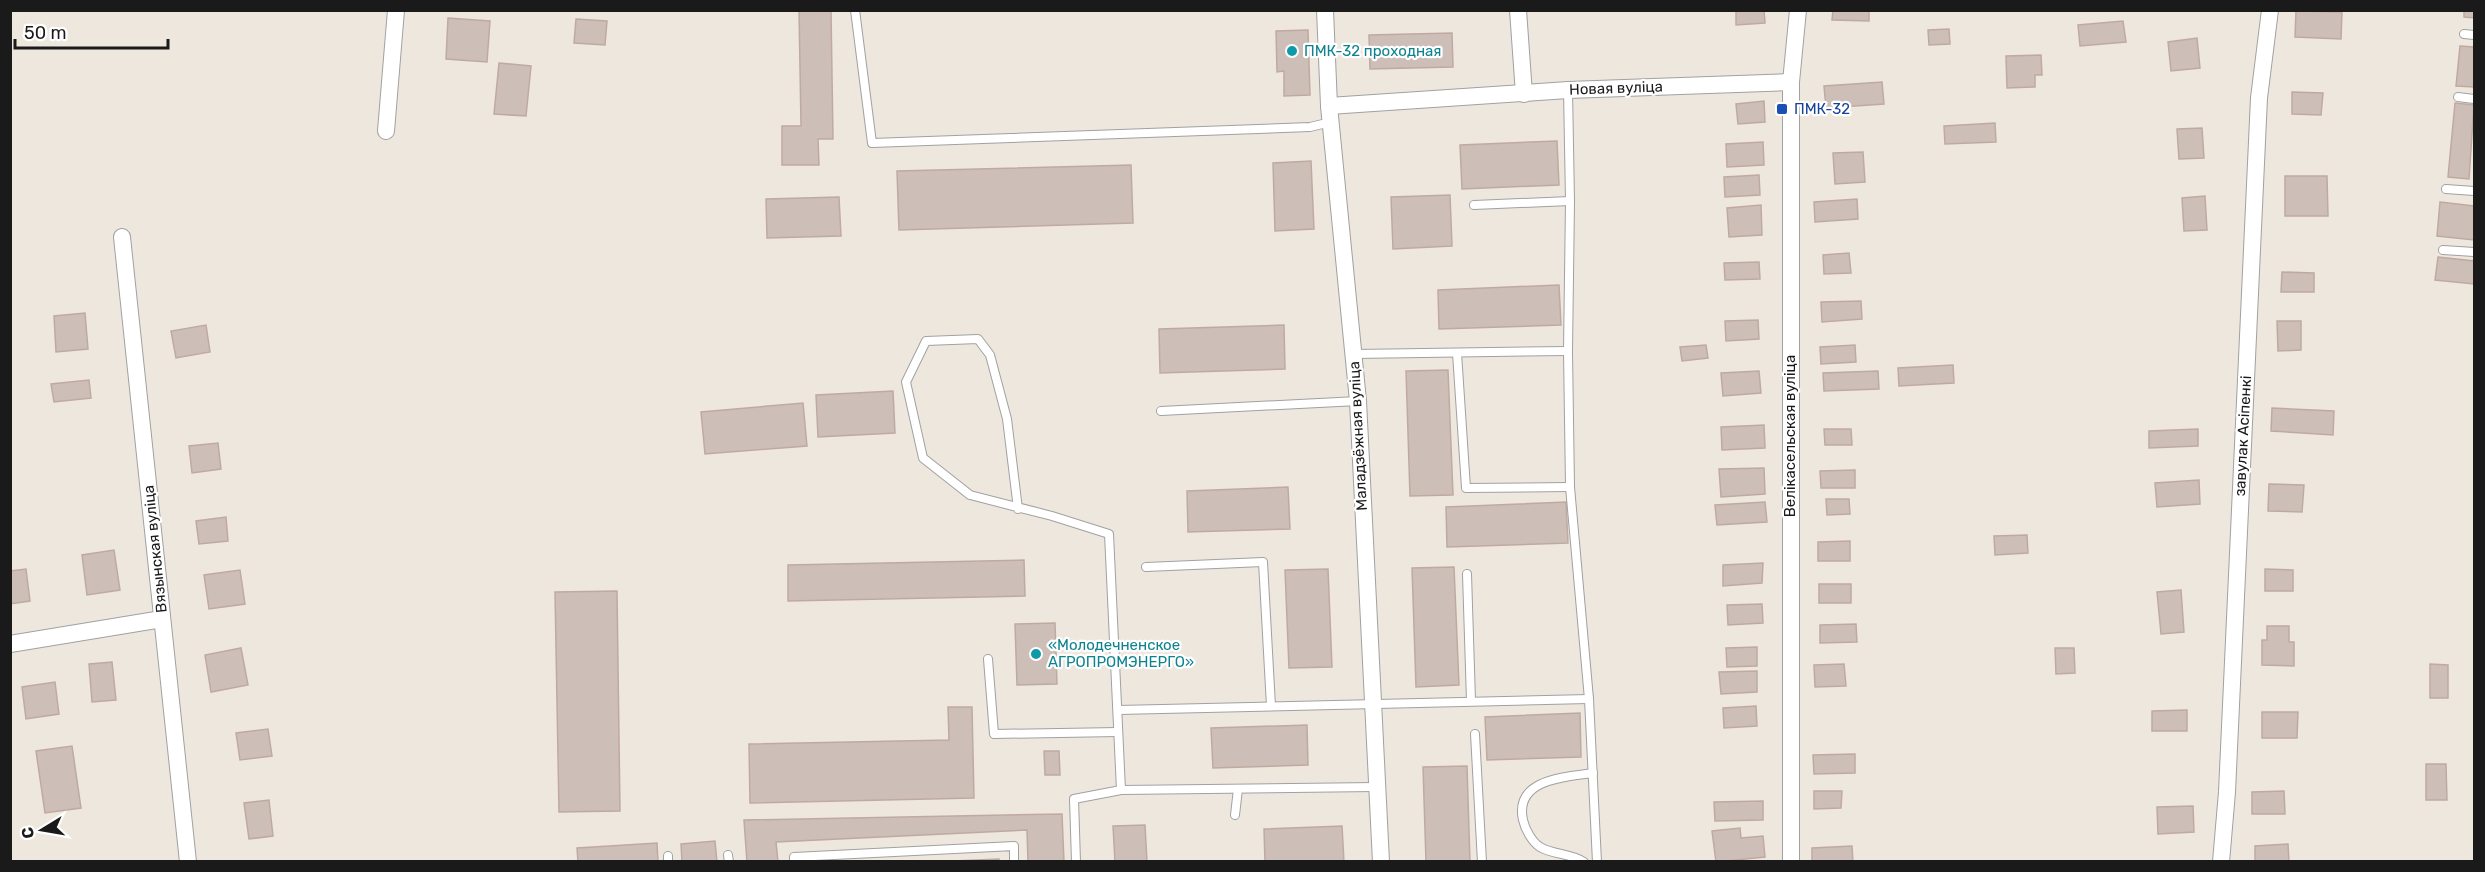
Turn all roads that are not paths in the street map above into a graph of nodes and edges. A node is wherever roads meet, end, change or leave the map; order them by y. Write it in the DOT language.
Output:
graph roads {
  1 [pos="396,10"];
  2 [pos="855,10"];
  3 [pos="1325,10"];
  4 [pos="1518,10"];
  5 [pos="1798,10"];
  6 [pos="2270,10"];
  7 [pos="2464,34"];
  8 [pos="2475,35"];
  9 [pos="1791,82"];
  10 [pos="1568,90"];
  11 [pos="1524,94"];
  12 [pos="2458,97"];
  13 [pos="2475,99"];
  14 [pos="1330,114"];
  15 [pos="386,131"];
  16 [pos="2446,189"];
  17 [pos="2475,191"];
  18 [pos="1570,201"];
  19 [pos="1474,205"];
  20 [pos="122,237"];
  21 [pos="2443,250"];
  22 [pos="2475,252"];
  23 [pos="1568,351"];
  24 [pos="1457,353"];
  25 [pos="1354,354"];
  26 [pos="1358,401"];
  27 [pos="1161,411"];
  28 [pos="1570,487"];
  29 [pos="1018,509"];
  30 [pos="1146,567"];
  31 [pos="1467,574"];
  32 [pos="162,619"];
  33 [pos="10,644"];
  34 [pos="988,659"];
  35 [pos="1589,699"];
  36 [pos="1471,701"];
  37 [pos="1372,704"];
  38 [pos="1271,706"];
  39 [pos="1118,710"];
  40 [pos="1118,732"];
  41 [pos="1475,734"];
  42 [pos="1593,773"];
  43 [pos="1376,787"];
  44 [pos="1238,789"];
  45 [pos="1121,790"];
  46 [pos="1235,815"];
  47 [pos="188,861"];
  48 [pos="794,861"];
  49 [pos="1014,861"];
  50 [pos="1076,861"];
  51 [pos="1381,861"];
  52 [pos="1482,861"];
  53 [pos="1584,861"];
  54 [pos="1598,861"];
  55 [pos="1791,861"];
  56 [pos="2221,861"];
  1 -- 15 [label="street"];
  2 -- 14 [label="lane"];
  3 -- 14 [label="street, Маладзёжная вуліца"];
  4 -- 11 [label="street"];
  5 -- 9 [label="street, Велікасельская вуліца"];
  6 -- 56 [label="street, завулак Асіпенкі"];
  7 -- 8 [label="lane"];
  9 -- 10 [label="street, Новая вуліца"];
  9 -- 55 [label="street, Велікасельская вуліца"];
  10 -- 11 [label="street, Новая вуліца"];
  10 -- 18 [label="lane"];
  11 -- 14 [label="street, Новая вуліца"];
  12 -- 13 [label="lane"];
  14 -- 25 [label="street, Маладзёжная вуліца"];
  16 -- 17 [label="lane"];
  18 -- 19 [label="lane"];
  18 -- 23 [label="lane"];
  20 -- 32 [label="street, Вязынская вуліца"];
  21 -- 22 [label="lane"];
  23 -- 24 [label="lane"];
  23 -- 28 [label="lane"];
  24 -- 25 [label="lane"];
  24 -- 28 [label="lane"];
  25 -- 26 [label="street, Маладзёжная вуліца"];
  26 -- 27 [label="lane"];
  26 -- 37 [label="street, Маладзёжная вуліца"];
  28 -- 35 [label="lane"];
  29 -- 29 [label="lane"];
  29 -- 39 [label="lane"];
  30 -- 38 [label="lane"];
  31 -- 36 [label="lane"];
  32 -- 33 [label="street"];
  32 -- 47 [label="street, Вязынская вуліца"];
  34 -- 40 [label="lane"];
  35 -- 36 [label="lane"];
  35 -- 42 [label="lane"];
  36 -- 37 [label="lane"];
  37 -- 38 [label="lane"];
  37 -- 43 [label="street, Маладзёжная вуліца"];
  38 -- 39 [label="lane"];
  39 -- 40 [label="lane"];
  40 -- 45 [label="lane"];
  41 -- 52 [label="lane"];
  42 -- 53 [label="lane"];
  42 -- 54 [label="lane"];
  43 -- 44 [label="lane"];
  43 -- 51 [label="street, Маладзёжная вуліца"];
  44 -- 45 [label="lane"];
  44 -- 46 [label="lane"];
  45 -- 50 [label="lane"];
  48 -- 49 [label="lane"];
}
